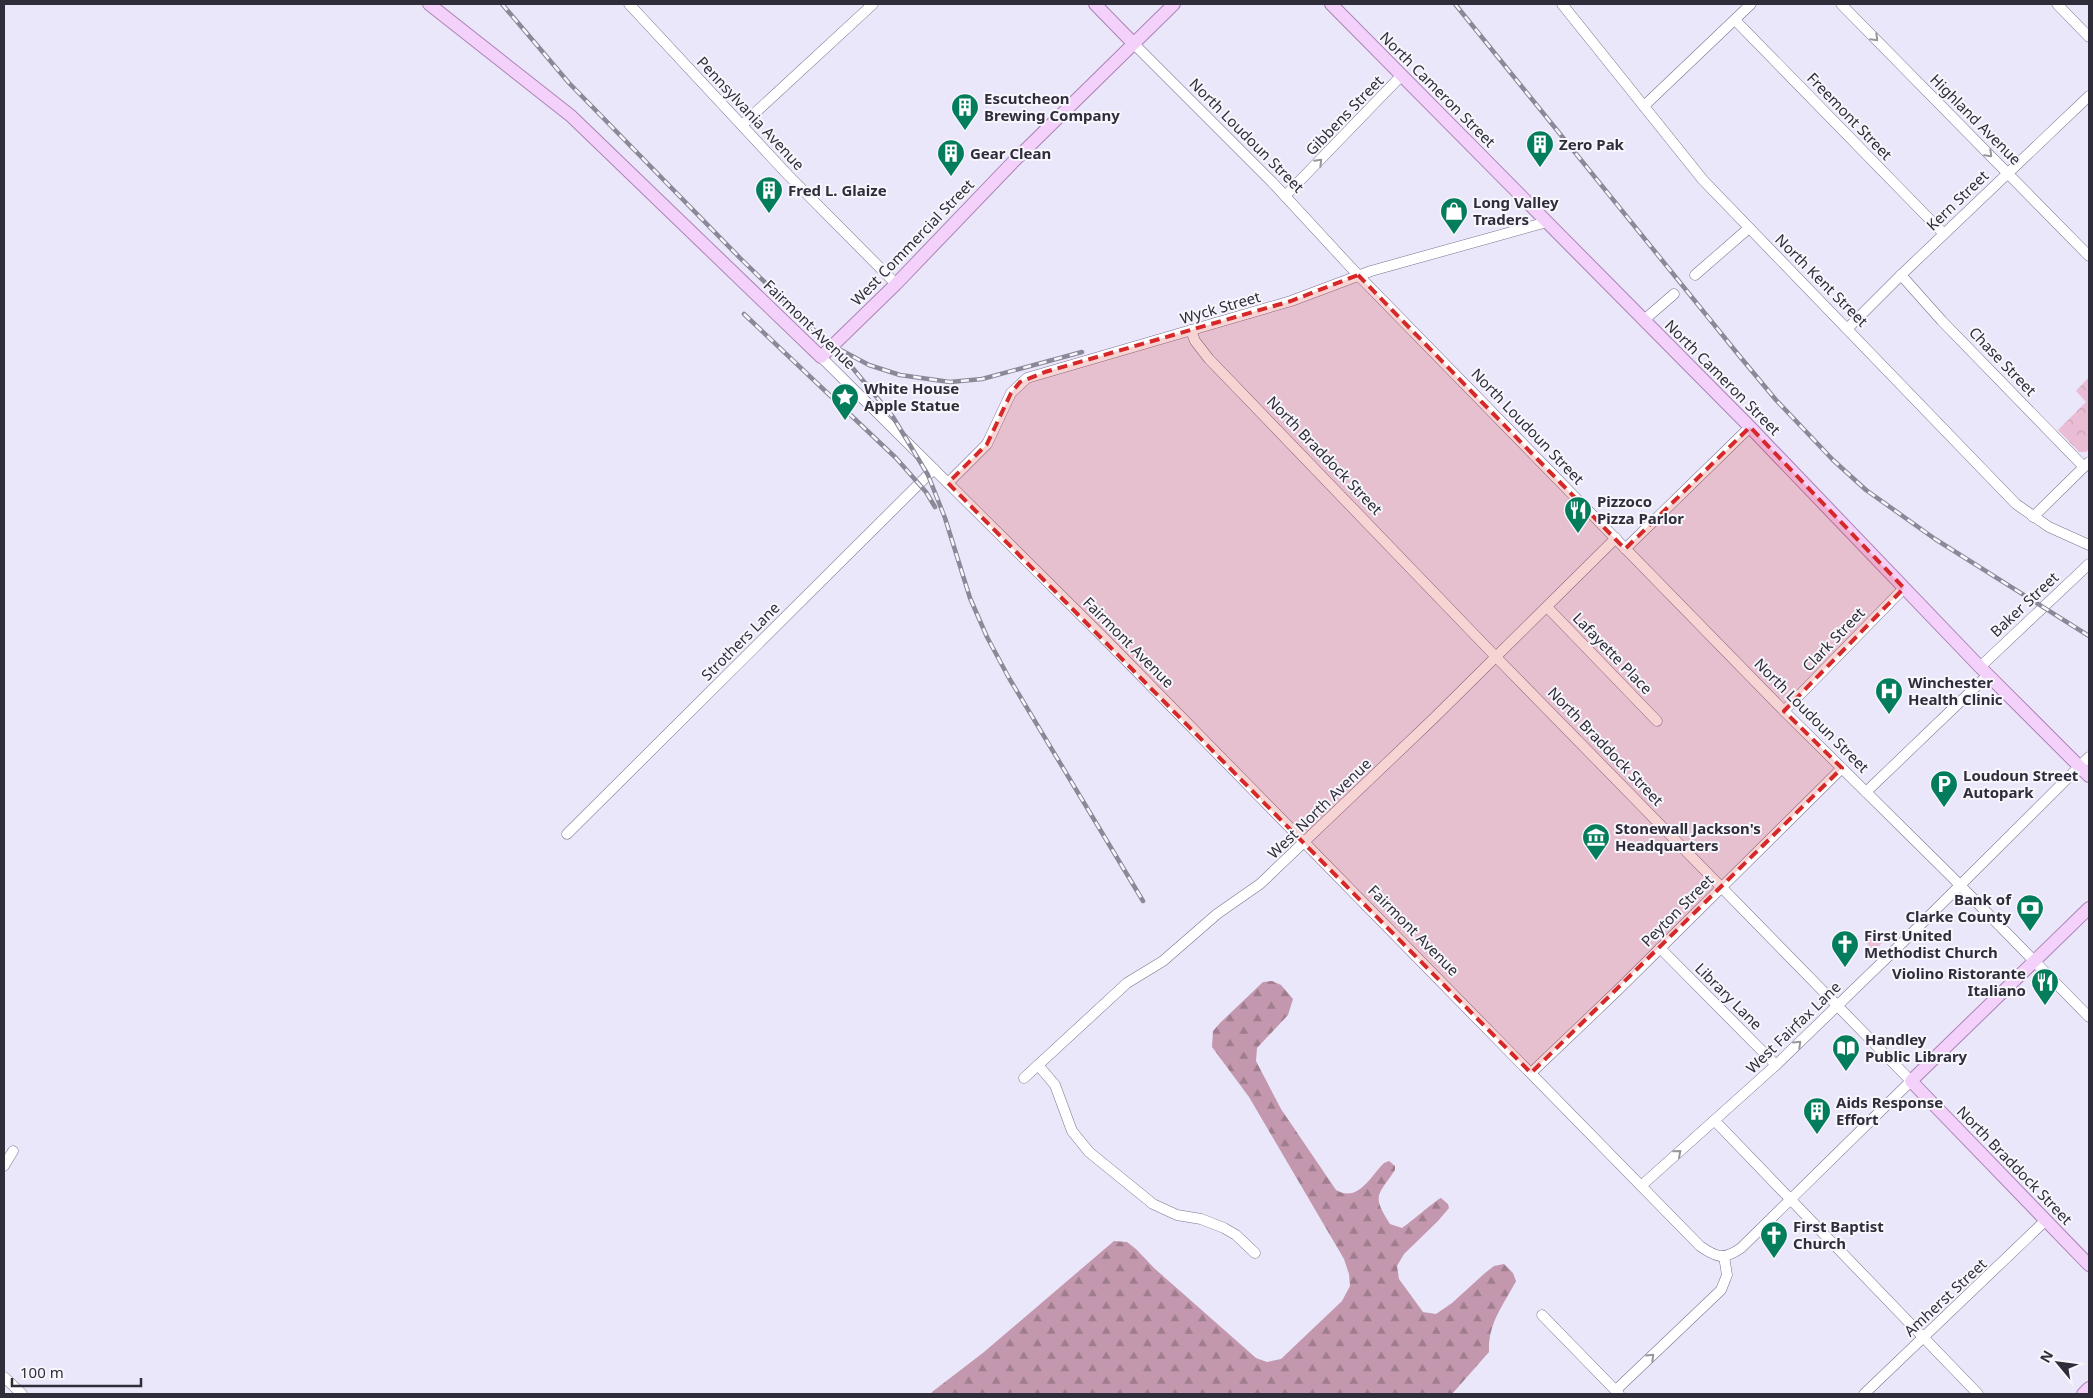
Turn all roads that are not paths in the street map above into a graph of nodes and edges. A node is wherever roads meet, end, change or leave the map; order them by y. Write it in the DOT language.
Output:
graph roads {
  1 [pos="429,4"];
  2 [pos="644,4"];
  3 [pos="874,4"];
  4 [pos="1095,4"];
  5 [pos="1174,4"];
  6 [pos="1331,4"];
  7 [pos="1562,4"];
  8 [pos="1751,4"];
  9 [pos="1841,4"];
  10 [pos="2057,4"];
  11 [pos="632,8"];
  12 [pos="1735,20"];
  13 [pos="2089,37"];
  14 [pos="1133,43"];
  15 [pos="1402,75"];
  16 [pos="2089,96"];
  17 [pos="1644,106"];
  18 [pos="742,125"];
  19 [pos="2008,173"];
  20 [pos="1285,196"];
  21 [pos="1547,222"];
  22 [pos="1749,228"];
  23 [pos="1944,234"];
  24 [pos="2089,256"];
  25 [pos="1358,275"];
  26 [pos="1695,275"];
  27 [pos="1901,275"];
  28 [pos="896,284"];
  29 [pos="1674,294"];
  30 [pos="1644,320"];
  31 [pos="1848,328"];
  32 [pos="1191,330"];
  33 [pos="821,357"];
  34 [pos="1750,428"];
  35 [pos="2087,464"];
  36 [pos="934,469"];
  37 [pos="948,483"];
  38 [pos="2033,517"];
  39 [pos="1616,538"];
  40 [pos="2089,545"];
  41 [pos="1625,549"];
  42 [pos="2089,564"];
  43 [pos="1904,588"];
  44 [pos="1547,607"];
  45 [pos="1496,657"];
  46 [pos="1984,671"];
  47 [pos="1784,711"];
  48 [pos="1657,721"];
  49 [pos="2086,767"];
  50 [pos="1842,768"];
  51 [pos="1866,792"];
  52 [pos="567,834"];
  53 [pos="1304,844"];
  54 [pos="1960,885"];
  55 [pos="1721,887"];
  56 [pos="2089,908"];
  57 [pos="1660,948"];
  58 [pos="2034,962"];
  59 [pos="1837,1005"];
  60 [pos="2089,1017"];
  61 [pos="1038,1065"];
  62 [pos="1776,1065"];
  63 [pos="1531,1072"];
  64 [pos="1024,1078"];
  65 [pos="1911,1081"];
  66 [pos="1715,1121"];
  67 [pos="13,1151"];
  68 [pos="4,1166"];
  69 [pos="1641,1186"];
  70 [pos="1789,1200"];
  71 [pos="2046,1220"];
  72 [pos="1255,1253"];
  73 [pos="1724,1256"];
  74 [pos="2089,1265"];
  75 [pos="1542,1315"];
  76 [pos="1924,1337"];
  77 [pos="4,1377"];
  78 [pos="2089,1388"];
  79 [pos="1618,1392"];
  80 [pos="22,1394"];
  81 [pos="1864,1394"];
  82 [pos="1978,1394"];
  83 [pos="2083,1394"];
  1 -- 33 [label="main road, Fairmont Avenue"];
  2 -- 11 [label="street"];
  3 -- 18 [label="street"];
  4 -- 14 [label="main road, North Loudoun Street"];
  5 -- 14 [label="main road, West Commercial Street"];
  6 -- 15 [label="main road, North Cameron Street"];
  7 -- 17 [label="street, North Kent Street"];
  8 -- 12 [label="street"];
  9 -- 19 [label="street, Highland Avenue, one-way"];
  10 -- 13 [label="street"];
  11 -- 18 [label="street, Pennsylvania Avenue"];
  12 -- 17 [label="street"];
  12 -- 23 [label="street, Freemont Street"];
  14 -- 20 [label="street, North Loudoun Street"];
  14 -- 28 [label="main road, West Commercial Street"];
  20 -- 15 [label="street, Gibbens Street, one-way"];
  15 -- 21 [label="main road, North Cameron Street"];
  16 -- 19 [label="street, Kern Street"];
  17 -- 22 [label="street, North Kent Street"];
  18 -- 28 [label="street, Pennsylvania Avenue"];
  19 -- 23 [label="street, Kern Street"];
  19 -- 24 [label="street, Highland Avenue"];
  20 -- 25 [label="street, North Loudoun Street"];
  21 -- 25 [label="street, Wyck Street"];
  21 -- 30 [label="main road, North Cameron Street"];
  22 -- 26 [label="street"];
  22 -- 31 [label="street, North Kent Street"];
  23 -- 27 [label="street, Kern Street"];
  25 -- 32 [label="street, Wyck Street"];
  25 -- 39 [label="street, North Loudoun Street"];
  27 -- 31 [label="street, Kern Street"];
  27 -- 35 [label="street, Chase Street"];
  28 -- 33 [label="main road, West Commercial Street"];
  29 -- 30 [label="street"];
  30 -- 34 [label="main road, North Cameron Street"];
  31 -- 38 [label="street, North Kent Street"];
  32 -- 37 [label="street, Wyck Street"];
  32 -- 45 [label="street, North Braddock Street"];
  33 -- 36 [label="street, Fairmont Avenue"];
  34 -- 41 [label="street"];
  34 -- 43 [label="main road, North Cameron Street"];
  35 -- 38 [label="street"];
  36 -- 37 [label="street, Fairmont Avenue"];
  36 -- 52 [label="street, Strothers Lane"];
  37 -- 53 [label="street, Fairmont Avenue"];
  38 -- 40 [label="street, North Kent Street"];
  39 -- 41 [label="street, North Loudoun Street"];
  39 -- 44 [label="street, West North Avenue"];
  41 -- 47 [label="street, North Loudoun Street"];
  42 -- 46 [label="street, Baker Street"];
  43 -- 46 [label="main road, North Cameron Street"];
  43 -- 47 [label="street, Clark Street"];
  44 -- 45 [label="street, West North Avenue"];
  44 -- 48 [label="street, Lafayette Place"];
  45 -- 53 [label="street, West North Avenue"];
  45 -- 55 [label="street, North Braddock Street"];
  46 -- 49 [label="main road, North Cameron Street"];
  46 -- 51 [label="street, Baker Street"];
  47 -- 50 [label="street, North Loudoun Street"];
  49 -- 54 [label="street, West Fairfax Lane"];
  50 -- 51 [label="street, North Loudoun Street"];
  50 -- 55 [label="street, Peyton Street"];
  51 -- 54 [label="street, North Loudoun Street"];
  53 -- 61 [label="street, West North Avenue"];
  53 -- 63 [label="street, Fairmont Avenue"];
  54 -- 58 [label="street, North Loudoun Street"];
  54 -- 59 [label="street, West Fairfax Lane"];
  55 -- 57 [label="street, Peyton Street"];
  55 -- 59 [label="street, North Braddock Street"];
  56 -- 58 [label="main road"];
  57 -- 62 [label="street, Library Lane"];
  57 -- 63 [label="street, Peyton Street"];
  58 -- 60 [label="street, North Loudoun Street"];
  58 -- 65 [label="main road"];
  62 -- 59 [label="street, West Fairfax Lane, one-way"];
  59 -- 65 [label="street, North Braddock Street"];
  61 -- 64 [label="street, West North Avenue"];
  61 -- 72 [label="street"];
  62 -- 66 [label="street, West Fairfax Lane"];
  63 -- 69 [label="street, Fairmont Avenue"];
  65 -- 70 [label="street"];
  65 -- 71 [label="main road, North Braddock Street"];
  69 -- 66 [label="street, West Fairfax Lane, one-way"];
  66 -- 70 [label="street"];
  67 -- 68 [label="street"];
  69 -- 73 [label="street, Fairmont Avenue"];
  70 -- 73 [label="street"];
  70 -- 76 [label="street"];
  71 -- 74 [label="main road, North Braddock Street"];
  71 -- 76 [label="street, Amherst Street"];
  79 -- 73 [label="street, one-way"];
  75 -- 79 [label="street"];
  76 -- 81 [label="street, Amherst Street"];
  76 -- 82 [label="street"];
  77 -- 80 [label="street"];
  78 -- 83 [label="main road"];
}
